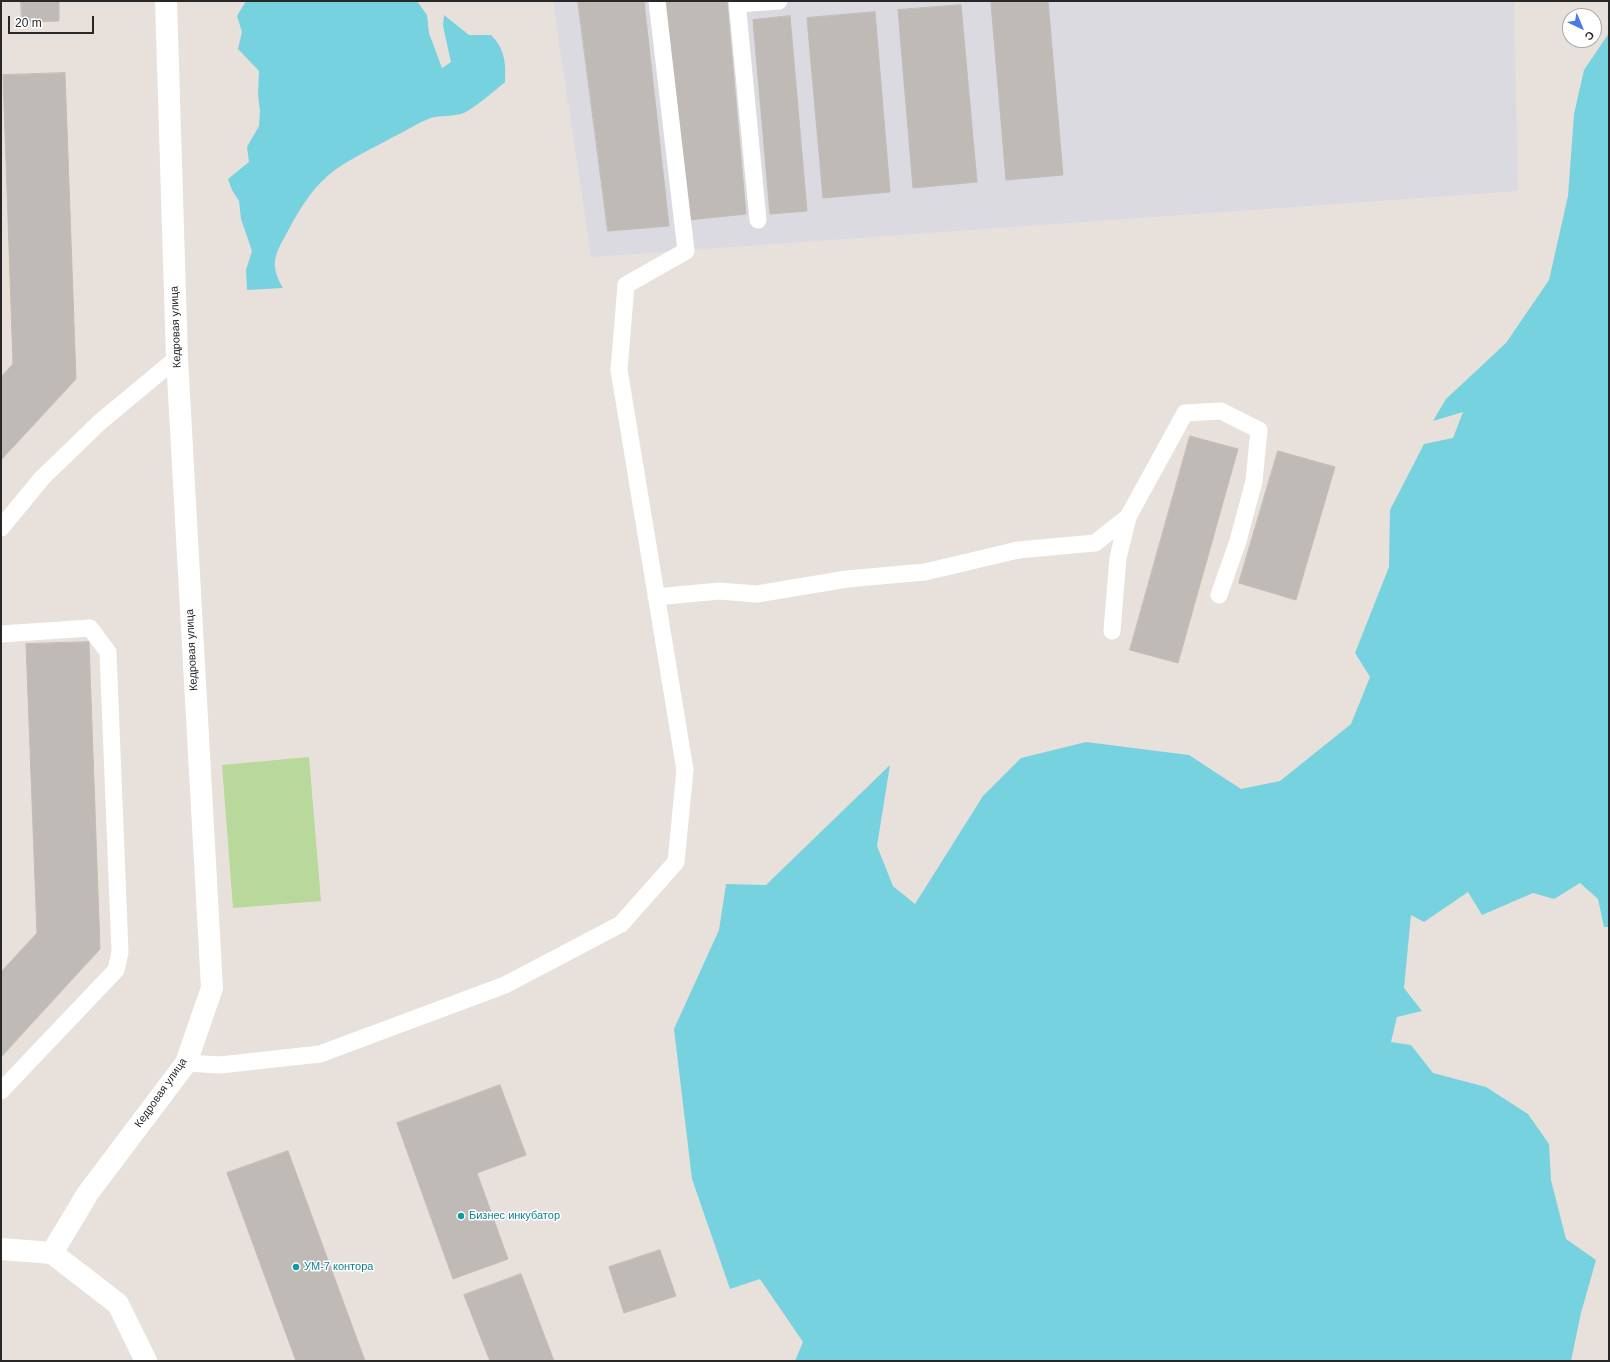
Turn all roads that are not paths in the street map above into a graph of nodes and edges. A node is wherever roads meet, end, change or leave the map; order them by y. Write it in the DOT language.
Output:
graph roads {
  1 [pos="166,1"];
  2 [pos="658,1"];
  3 [pos="779,1"];
  4 [pos="738,3"];
  5 [pos="758,220"];
  6 [pos="177,358"];
  7 [pos="1128,517"];
  8 [pos="1,528"];
  9 [pos="1219,594"];
  10 [pos="656,597"];
  11 [pos="1112,631"];
  12 [pos="1,634"];
  13 [pos="186,1063"];
  14 [pos="1,1091"];
  15 [pos="1,1249"];
  16 [pos="52,1253"];
  17 [pos="146,1361"];
  1 -- 6 [label="street, Кедровая улица"];
  2 -- 10 [label="lane"];
  3 -- 4 [label="lane"];
  4 -- 5 [label="lane"];
  6 -- 8 [label="lane"];
  6 -- 13 [label="street, Кедровая улица"];
  7 -- 9 [label="lane"];
  7 -- 10 [label="lane"];
  7 -- 11 [label="lane"];
  10 -- 13 [label="lane"];
  12 -- 14 [label="lane"];
  13 -- 16 [label="street, Кедровая улица"];
  15 -- 16 [label="street"];
  16 -- 17 [label="street"];
}
